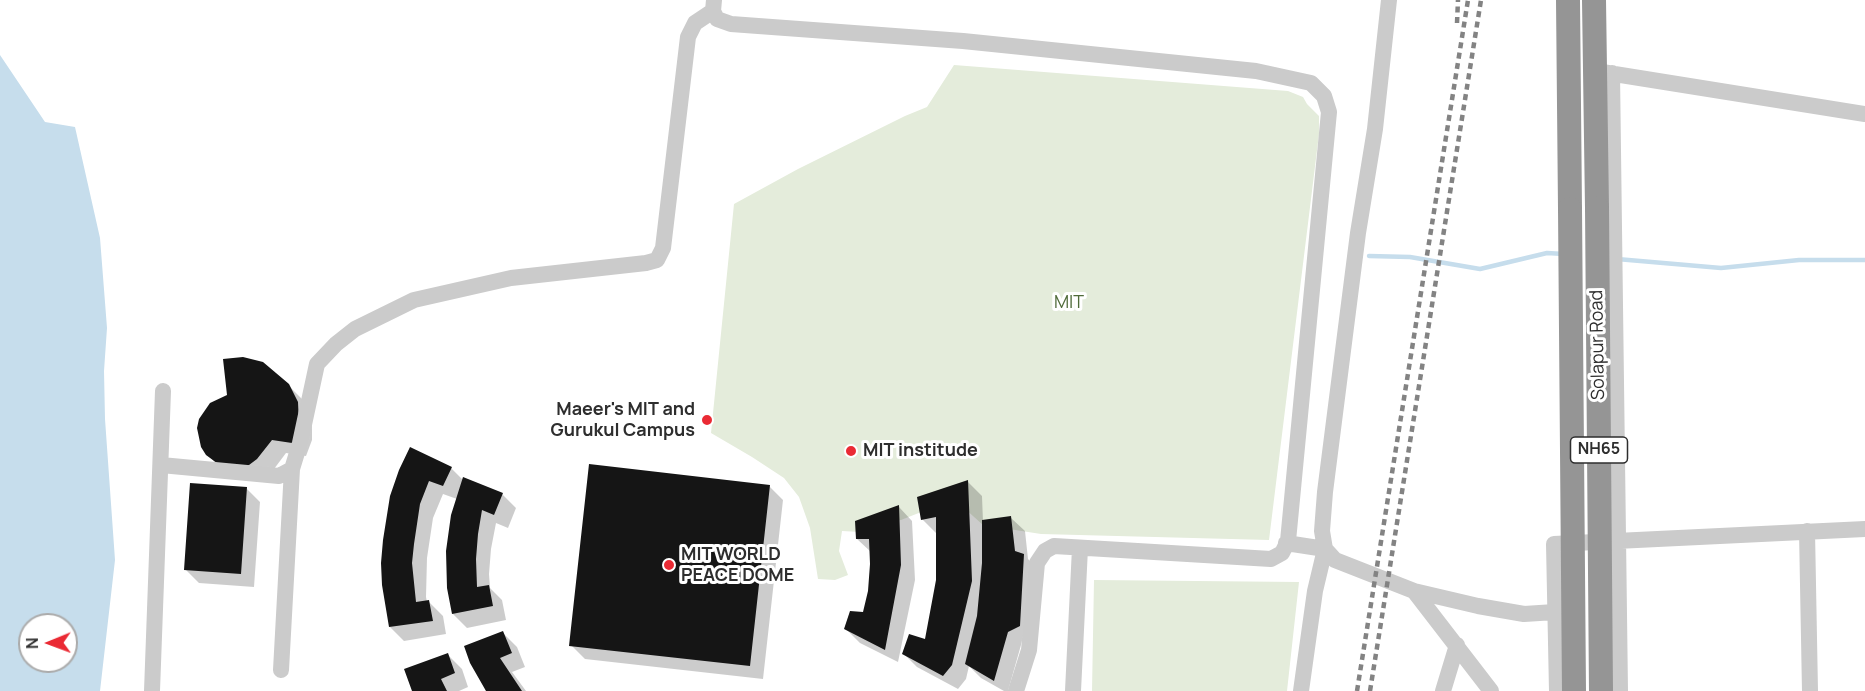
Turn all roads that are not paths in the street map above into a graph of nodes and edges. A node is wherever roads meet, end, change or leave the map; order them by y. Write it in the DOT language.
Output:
graph roads {
  1 [pos="1389,0"];
  2 [pos="1568,0"];
  3 [pos="1594,0"];
  4 [pos="713,6"];
  5 [pos="1568,66"];
  6 [pos="1603,73"];
  7 [pos="1865,114"];
  8 [pos="163,392"];
  9 [pos="161,465"];
  10 [pos="292,469"];
  11 [pos="1865,529"];
  12 [pos="1808,531"];
  13 [pos="1619,542"];
  14 [pos="1286,543"];
  15 [pos="1080,548"];
  16 [pos="1324,549"];
  17 [pos="1414,591"];
  18 [pos="1555,612"];
  19 [pos="1457,645"];
  20 [pos="280,670"];
  21 [pos="152,691"];
  22 [pos="1016,691"];
  23 [pos="1073,691"];
  24 [pos="1301,691"];
  25 [pos="1443,691"];
  26 [pos="1491,691"];
  27 [pos="1557,691"];
  28 [pos="1574,691"];
  29 [pos="1601,691"];
  30 [pos="1620,691"];
  31 [pos="1810,691"];
  1 -- 16 [label="street"];
  2 -- 5 [label="highway, Solapur Road / NH65"];
  3 -- 6 [label="highway, Solapur Road / NH65"];
  4 -- 10 [label="street"];
  4 -- 14 [label="street"];
  5 -- 6 [label="street"];
  5 -- 28 [label="highway, Solapur Road / NH65, bridge"];
  6 -- 7 [label="street"];
  6 -- 13 [label="street"];
  6 -- 29 [label="highway, Solapur Road / NH65, bridge"];
  8 -- 9 [label="street"];
  9 -- 10 [label="street"];
  9 -- 21 [label="street"];
  10 -- 20 [label="street"];
  11 -- 12 [label="street"];
  12 -- 13 [label="street"];
  12 -- 31 [label="street"];
  13 -- 18 [label="street"];
  13 -- 30 [label="street"];
  14 -- 15 [label="street"];
  14 -- 16 [label="street"];
  15 -- 22 [label="street"];
  15 -- 23 [label="street"];
  16 -- 17 [label="street"];
  16 -- 24 [label="street"];
  17 -- 18 [label="street"];
  17 -- 19 [label="street"];
  18 -- 27 [label="street"];
  19 -- 25 [label="street"];
  19 -- 26 [label="street"];
}
